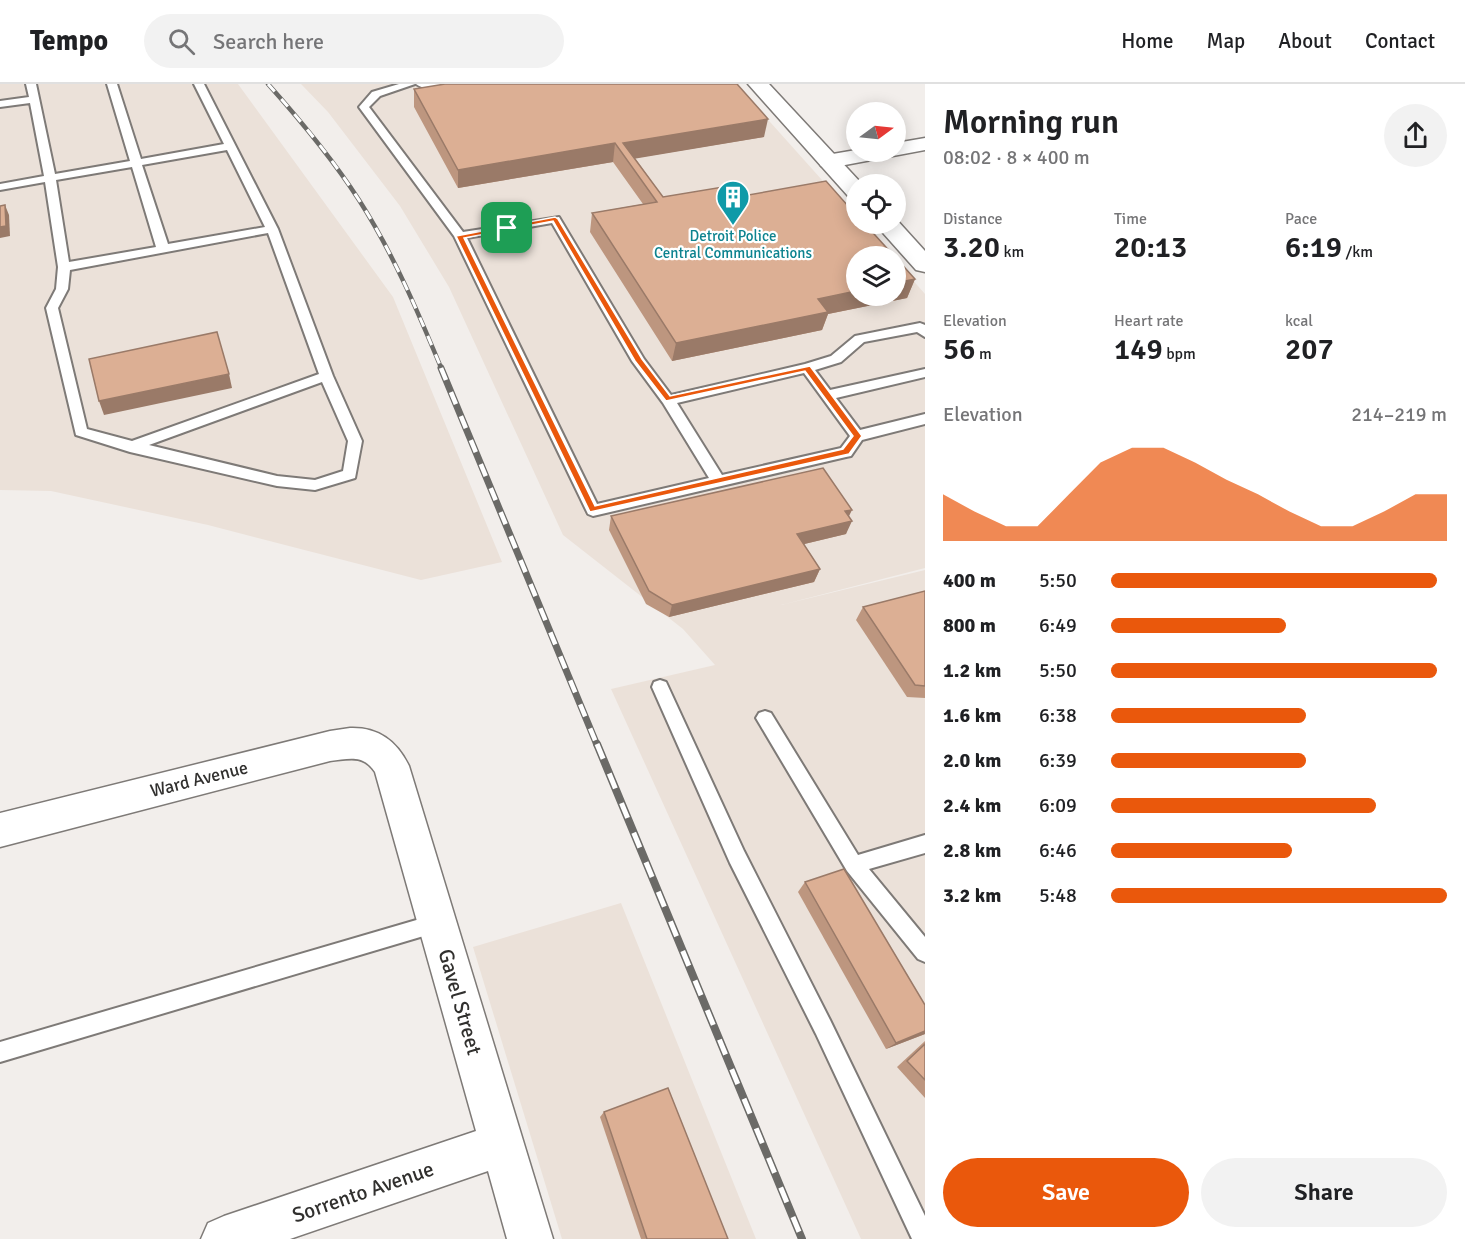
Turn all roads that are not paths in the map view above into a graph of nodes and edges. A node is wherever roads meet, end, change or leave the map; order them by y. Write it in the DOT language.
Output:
graph roads {
  1 [pos="33,84"];
  2 [pos="112,84"];
  3 [pos="199,84"];
  4 [pos="410,84"];
  5 [pos="421,84"];
  6 [pos="464,84"];
  7 [pos="758,84"];
  8 [pos="34,99"];
  9 [pos="0,104"];
  10 [pos="925,144"];
  11 [pos="231,146"];
  12 [pos="906,148"];
  13 [pos="846,158"];
  14 [pos="829,161"];
  15 [pos="136,162"];
  16 [pos="50,177"];
  17 [pos="846,180"];
  18 [pos="0,187"];
  19 [pos="272,229"];
  20 [pos="896,234"];
  21 [pos="460,236"];
  22 [pos="163,249"];
  23 [pos="925,265"];
  24 [pos="64,267"];
  25 [pos="925,333"];
  26 [pos="807,368"];
  27 [pos="925,373"];
  28 [pos="326,376"];
  29 [pos="828,395"];
  30 [pos="668,399"];
  31 [pos="925,419"];
  32 [pos="857,436"];
  33 [pos="130,447"];
  34 [pos="719,482"];
  35 [pos="660,687"];
  36 [pos="765,718"];
  37 [pos="391,765"];
  38 [pos="0,830"];
  39 [pos="925,844"];
  40 [pos="854,865"];
  41 [pos="437,923"];
  42 [pos="925,952"];
  43 [pos="0,1052"];
  44 [pos="502,1144"];
  45 [pos="224,1239"];
  46 [pos="530,1239"];
  47 [pos="924,1239"];
  1 -- 8 [label="lane"];
  2 -- 15 [label="lane"];
  3 -- 11 [label="lane"];
  4 -- 21 [label="lane"];
  5 -- 6 [label="lane"];
  7 -- 14 [label="street"];
  8 -- 9 [label="lane"];
  8 -- 16 [label="lane"];
  10 -- 12 [label="street"];
  11 -- 15 [label="lane"];
  11 -- 19 [label="lane"];
  13 -- 14 [label="street"];
  14 -- 17 [label="street"];
  15 -- 16 [label="lane"];
  15 -- 22 [label="lane"];
  16 -- 18 [label="lane"];
  16 -- 24 [label="lane"];
  19 -- 22 [label="lane"];
  19 -- 28 [label="lane"];
  20 -- 23 [label="street"];
  21 -- 30 [label="lane"];
  21 -- 34 [label="lane"];
  22 -- 24 [label="lane"];
  24 -- 33 [label="lane"];
  25 -- 26 [label="lane"];
  26 -- 29 [label="lane"];
  26 -- 30 [label="lane"];
  27 -- 29 [label="lane"];
  28 -- 33 [label="lane"];
  28 -- 33 [label="lane"];
  29 -- 32 [label="lane"];
  30 -- 34 [label="lane"];
  31 -- 32 [label="lane"];
  32 -- 34 [label="lane"];
  35 -- 47 [label="lane"];
  36 -- 40 [label="lane"];
  37 -- 38 [label="street, Ward Avenue"];
  37 -- 41 [label="street, Gavel Street"];
  39 -- 40 [label="lane"];
  40 -- 42 [label="lane"];
  41 -- 43 [label="lane"];
  41 -- 44 [label="street, Gavel Street"];
  44 -- 45 [label="street, Sorrento Avenue"];
  44 -- 46 [label="street, Gavel Street"];
}
